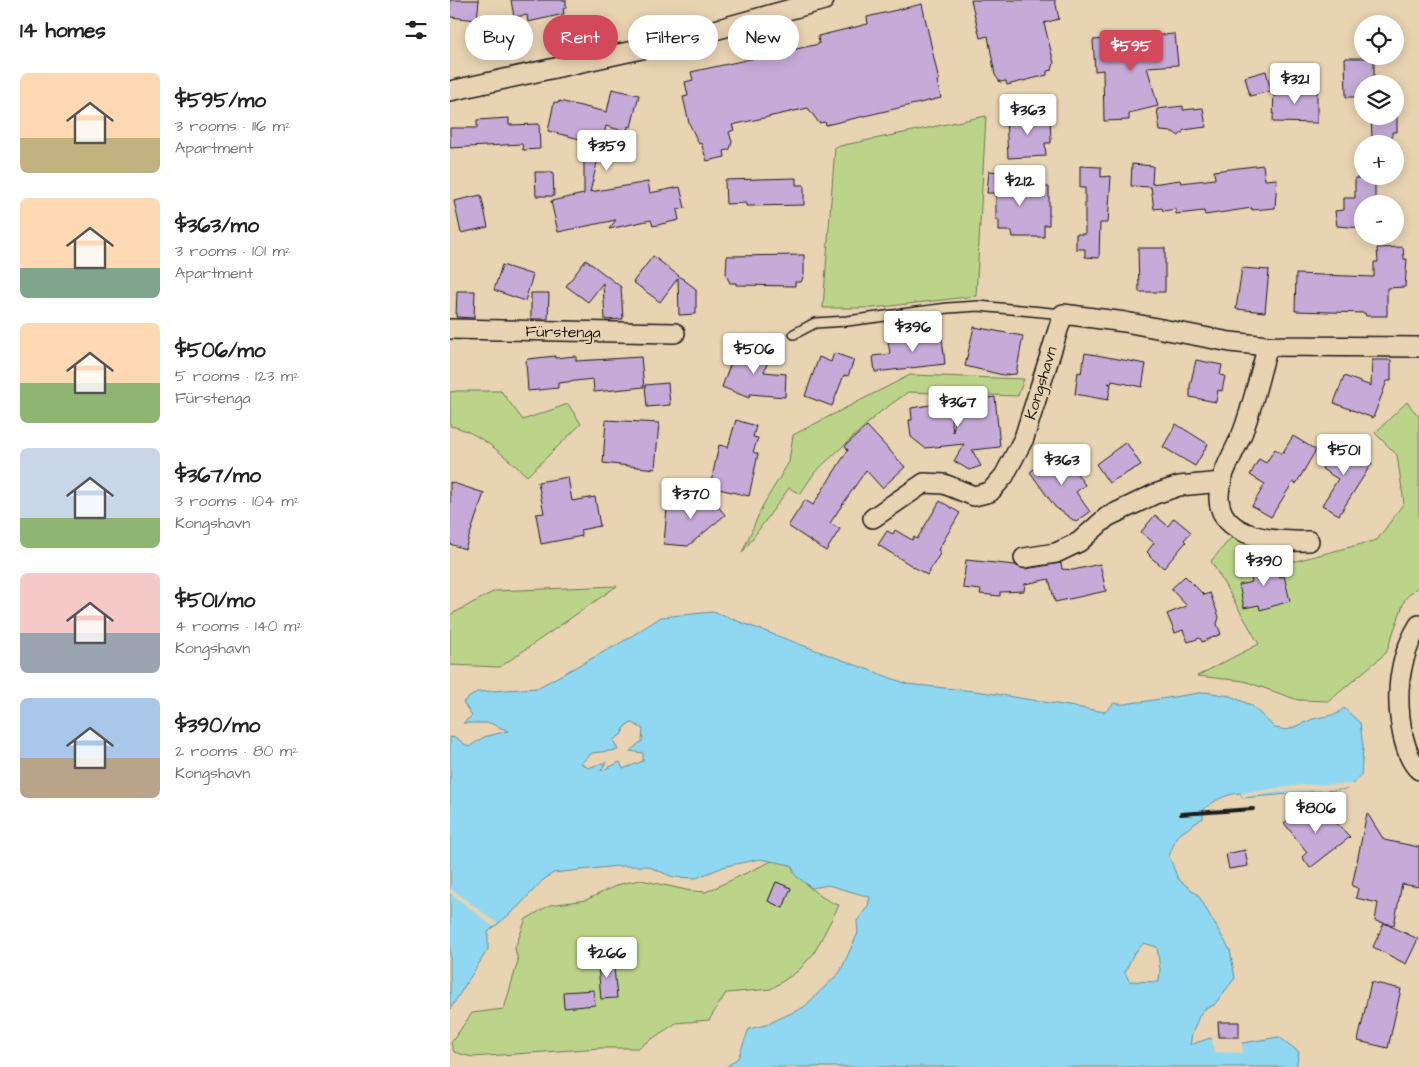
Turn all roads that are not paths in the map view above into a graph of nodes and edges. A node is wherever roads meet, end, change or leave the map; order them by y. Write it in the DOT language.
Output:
graph roads {
  1 [pos="824,0"];
  2 [pos="450,91"];
  3 [pos="1063,314"];
  4 [pos="450,329"];
  5 [pos="675,333"];
  6 [pos="794,334"];
  7 [pos="1268,346"];
  8 [pos="1419,347"];
  9 [pos="1222,482"];
  10 [pos="873,518"];
  11 [pos="1310,541"];
  12 [pos="1024,558"];
  13 [pos="1419,625"];
  14 [pos="1419,770"];
  1 -- 2 [label="street"];
  3 -- 6 [label="lane"];
  3 -- 7 [label="street"];
  3 -- 10 [label="street, Kongshavn"];
  4 -- 5 [label="street, Fürstenga"];
  7 -- 8 [label="street"];
  7 -- 9 [label="street"];
  9 -- 11 [label="street"];
  9 -- 12 [label="street"];
  13 -- 14 [label="street"];
}
